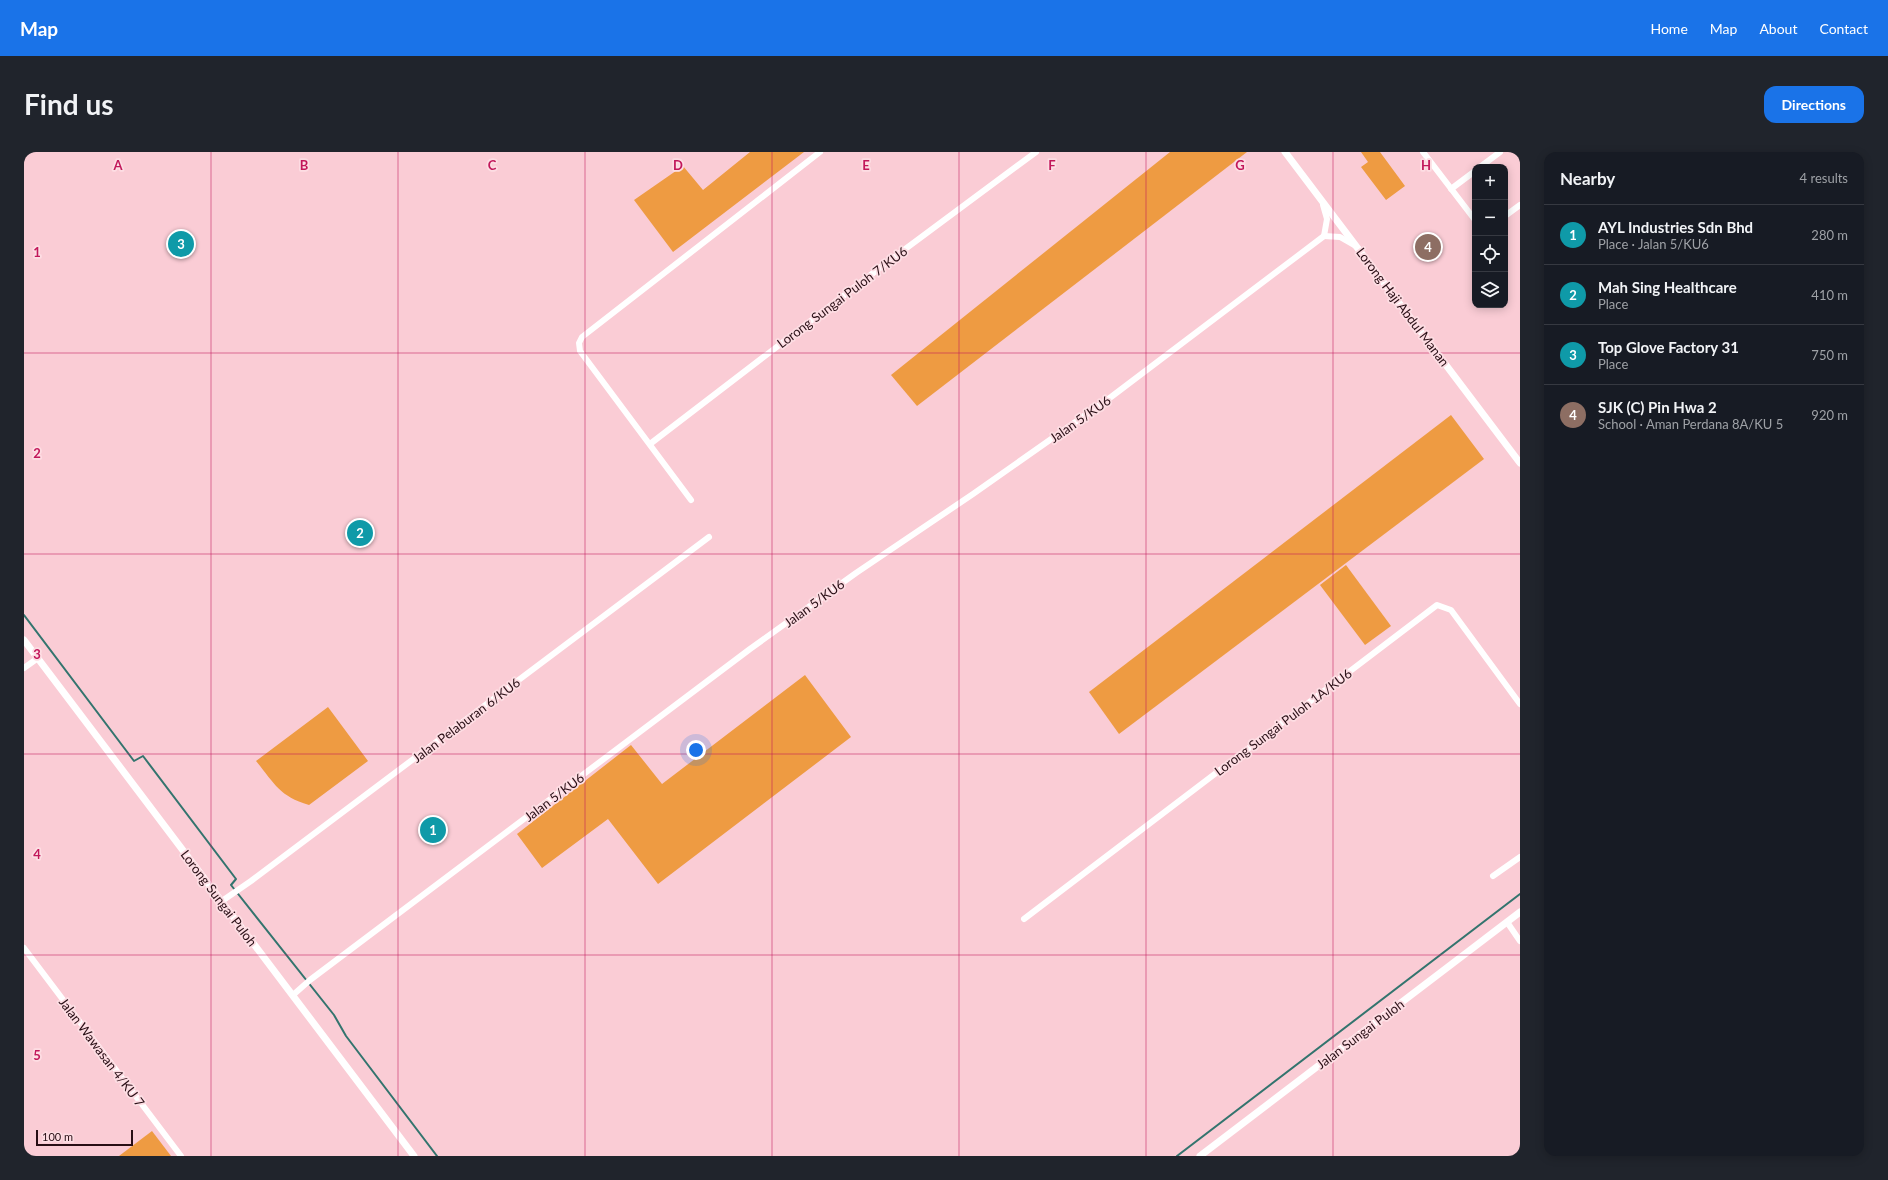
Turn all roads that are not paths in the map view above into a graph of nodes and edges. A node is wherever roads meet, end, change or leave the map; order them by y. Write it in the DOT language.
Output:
graph roads {
  1 [pos="820,152"];
  2 [pos="1036,152"];
  3 [pos="1285,152"];
  4 [pos="1423,152"];
  5 [pos="1500,152"];
  6 [pos="1484,164"];
  7 [pos="1472,173"];
  8 [pos="1451,189"];
  9 [pos="1321,200"];
  10 [pos="1520,205"];
  11 [pos="1508,214"];
  12 [pos="1472,216"];
  13 [pos="1324,236"];
  14 [pos="1355,245"];
  15 [pos="650,444"];
  16 [pos="1520,463"];
  17 [pos="691,500"];
  18 [pos="709,538"];
  19 [pos="24,640"];
  20 [pos="27,649"];
  21 [pos="38,658"];
  22 [pos="24,668"];
  23 [pos="1520,704"];
  24 [pos="1520,856"];
  25 [pos="1493,876"];
  26 [pos="222,901"];
  27 [pos="1520,912"];
  28 [pos="1024,919"];
  29 [pos="1507,922"];
  30 [pos="1520,941"];
  31 [pos="24,948"];
  32 [pos="294,993"];
  33 [pos="410,1155"];
  34 [pos="181,1156"];
  35 [pos="1200,1156"];
  1 -- 15 [label="street"];
  2 -- 15 [label="street, Lorong Sungai Puloh 7/KU6"];
  3 -- 9 [label="street, Lorong Haji Abdul Manan"];
  4 -- 8 [label="street"];
  5 -- 6 [label="street"];
  7 -- 8 [label="street"];
  8 -- 12 [label="street"];
  9 -- 13 [label="street"];
  9 -- 14 [label="street, Lorong Haji Abdul Manan"];
  10 -- 11 [label="street"];
  13 -- 14 [label="street"];
  13 -- 32 [label="street, Jalan 5/KU6"];
  14 -- 16 [label="street, Lorong Haji Abdul Manan"];
  15 -- 17 [label="street"];
  18 -- 26 [label="street, Jalan Pelaburan 6/KU6"];
  19 -- 20 [label="street, Lorong Sungai Puloh"];
  20 -- 21 [label="street, Lorong Sungai Puloh"];
  21 -- 22 [label="street"];
  21 -- 26 [label="street, Lorong Sungai Puloh"];
  23 -- 28 [label="street, Lorong Sungai Puloh 1A/KU6"];
  24 -- 25 [label="street"];
  26 -- 32 [label="street, Lorong Sungai Puloh"];
  27 -- 29 [label="street, Jalan Sungai Puloh"];
  29 -- 30 [label="street"];
  29 -- 35 [label="street, Jalan Sungai Puloh"];
  31 -- 34 [label="street, Jalan Wawasan 4/KU 7"];
  32 -- 33 [label="street, Lorong Sungai Puloh"];
}
